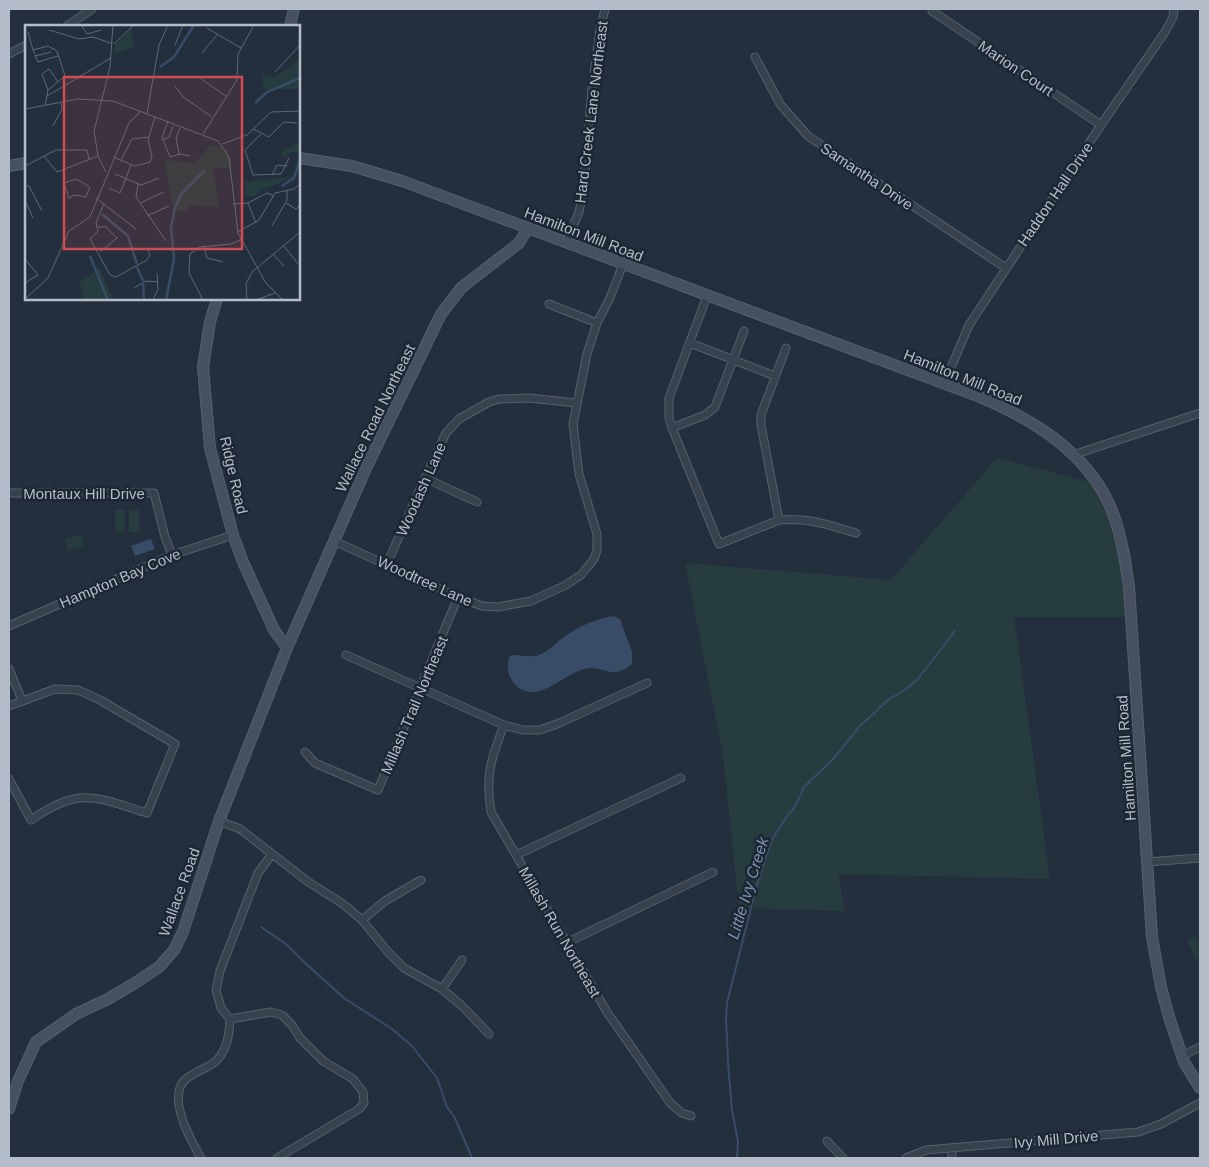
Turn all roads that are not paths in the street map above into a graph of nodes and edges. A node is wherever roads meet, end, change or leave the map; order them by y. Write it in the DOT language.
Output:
graph roads {
  1 [pos="92,9"];
  2 [pos="294,9"];
  3 [pos="605,9"];
  4 [pos="1174,9"];
  5 [pos="932,11"];
  6 [pos="68,25"];
  7 [pos="290,25"];
  8 [pos="25,46"];
  9 [pos="9,54"];
  10 [pos="755,57"];
  11 [pos="1101,125"];
  12 [pos="300,158"];
  13 [pos="25,162"];
  14 [pos="9,166"];
  15 [pos="528,228"];
  16 [pos="566,243"];
  17 [pos="623,264"];
  18 [pos="1006,268"];
  19 [pos="707,296"];
  20 [pos="217,300"];
  21 [pos="549,304"];
  22 [pos="598,323"];
  23 [pos="744,331"];
  24 [pos="690,343"];
  25 [pos="786,348"];
  26 [pos="734,360"];
  27 [pos="775,376"];
  28 [pos="944,384"];
  29 [pos="576,403"];
  30 [pos="1200,412"];
  31 [pos="672,428"];
  32 [pos="1073,455"];
  33 [pos="425,478"];
  34 [pos="9,493"];
  35 [pos="477,502"];
  36 [pos="779,520"];
  37 [pos="856,533"];
  38 [pos="233,535"];
  39 [pos="334,541"];
  40 [pos="172,555"];
  41 [pos="387,564"];
  42 [pos="458,597"];
  43 [pos="9,626"];
  44 [pos="287,648"];
  45 [pos="346,656"];
  46 [pos="9,669"];
  47 [pos="647,683"];
  48 [pos="421,688"];
  49 [pos="22,700"];
  50 [pos="9,706"];
  51 [pos="504,725"];
  52 [pos="305,752"];
  53 [pos="681,778"];
  54 [pos="9,779"];
  55 [pos="219,821"];
  56 [pos="272,854"];
  57 [pos="516,855"];
  58 [pos="1200,858"];
  59 [pos="1147,862"];
  60 [pos="712,872"];
  61 [pos="421,880"];
  62 [pos="362,920"];
  63 [pos="566,942"];
  64 [pos="462,960"];
  65 [pos="442,989"];
  66 [pos="230,1019"];
  67 [pos="489,1034"];
  68 [pos="1200,1047"];
  69 [pos="1182,1056"];
  70 [pos="1200,1088"];
  71 [pos="1200,1103"];
  72 [pos="9,1110"];
  73 [pos="691,1116"];
  74 [pos="827,1141"];
  75 [pos="952,1148"];
  76 [pos="201,1158"];
  77 [pos="277,1158"];
  78 [pos="843,1158"];
  79 [pos="906,1158"];
  80 [pos="952,1158"];
  1 -- 6 [label="street"];
  2 -- 7 [label="main road"];
  3 -- 16 [label="street, Hard Creek Lane Northeast"];
  4 -- 11 [label="street, Haddon Hall Drive"];
  5 -- 11 [label="street, Marion Court"];
  8 -- 9 [label="street"];
  10 -- 18 [label="street, Samantha Drive"];
  11 -- 18 [label="street, Haddon Hall Drive"];
  12 -- 15 [label="main road, Hamilton Mill Road"];
  13 -- 14 [label="main road"];
  15 -- 16 [label="main road, Hamilton Mill Road"];
  15 -- 39 [label="main road, Wallace Road Northeast"];
  16 -- 17 [label="main road, Hamilton Mill Road"];
  17 -- 19 [label="main road, Hamilton Mill Road"];
  17 -- 22 [label="street, Woodtree Lane"];
  18 -- 28 [label="street, Haddon Hall Drive"];
  19 -- 24 [label="street"];
  19 -- 28 [label="main road, Hamilton Mill Road"];
  20 -- 38 [label="main road, Ridge Road"];
  21 -- 22 [label="street"];
  22 -- 29 [label="street, Woodtree Lane"];
  23 -- 26 [label="street"];
  24 -- 26 [label="street"];
  24 -- 31 [label="street"];
  25 -- 27 [label="street"];
  26 -- 27 [label="street"];
  26 -- 31 [label="street"];
  27 -- 36 [label="street"];
  28 -- 32 [label="main road, Hamilton Mill Road"];
  29 -- 33 [label="street, Woodash Lane"];
  29 -- 42 [label="street, Woodtree Lane"];
  30 -- 32 [label="street"];
  31 -- 36 [label="street"];
  32 -- 59 [label="main road, Hamilton Mill Road"];
  33 -- 35 [label="street"];
  33 -- 41 [label="street, Woodash Lane"];
  34 -- 40 [label="street, Montaux Hill Drive"];
  36 -- 37 [label="street"];
  38 -- 40 [label="street, Hampton Bay Cove"];
  38 -- 44 [label="main road, Ridge Road"];
  39 -- 41 [label="street, Woodtree Lane"];
  39 -- 44 [label="main road, Wallace Road Northeast"];
  40 -- 43 [label="street, Hampton Bay Cove"];
  41 -- 42 [label="street, Woodtree Lane"];
  42 -- 48 [label="street, Millash Trail Northeast"];
  44 -- 55 [label="main road, Wallace Road"];
  45 -- 48 [label="street"];
  46 -- 49 [label="street"];
  47 -- 51 [label="street"];
  48 -- 51 [label="street"];
  48 -- 52 [label="street, Millash Trail Northeast"];
  49 -- 50 [label="street"];
  49 -- 54 [label="street"];
  51 -- 57 [label="street, Millash Run Northeast"];
  53 -- 57 [label="street"];
  55 -- 56 [label="street"];
  55 -- 72 [label="main road, Wallace Road"];
  56 -- 62 [label="street"];
  56 -- 66 [label="street"];
  57 -- 63 [label="street, Millash Run Northeast"];
  58 -- 59 [label="street"];
  59 -- 69 [label="main road, Hamilton Mill Road"];
  60 -- 63 [label="street"];
  61 -- 62 [label="street"];
  62 -- 65 [label="street"];
  63 -- 73 [label="street, Millash Run Northeast"];
  64 -- 65 [label="street"];
  65 -- 67 [label="street"];
  66 -- 76 [label="street"];
  66 -- 77 [label="street"];
  68 -- 69 [label="street"];
  69 -- 70 [label="main road, Hamilton Mill Road"];
  71 -- 75 [label="street, Ivy Mill Drive"];
  74 -- 78 [label="street"];
  75 -- 79 [label="street, Ivy Mill Drive"];
  75 -- 80 [label="street"];
}
